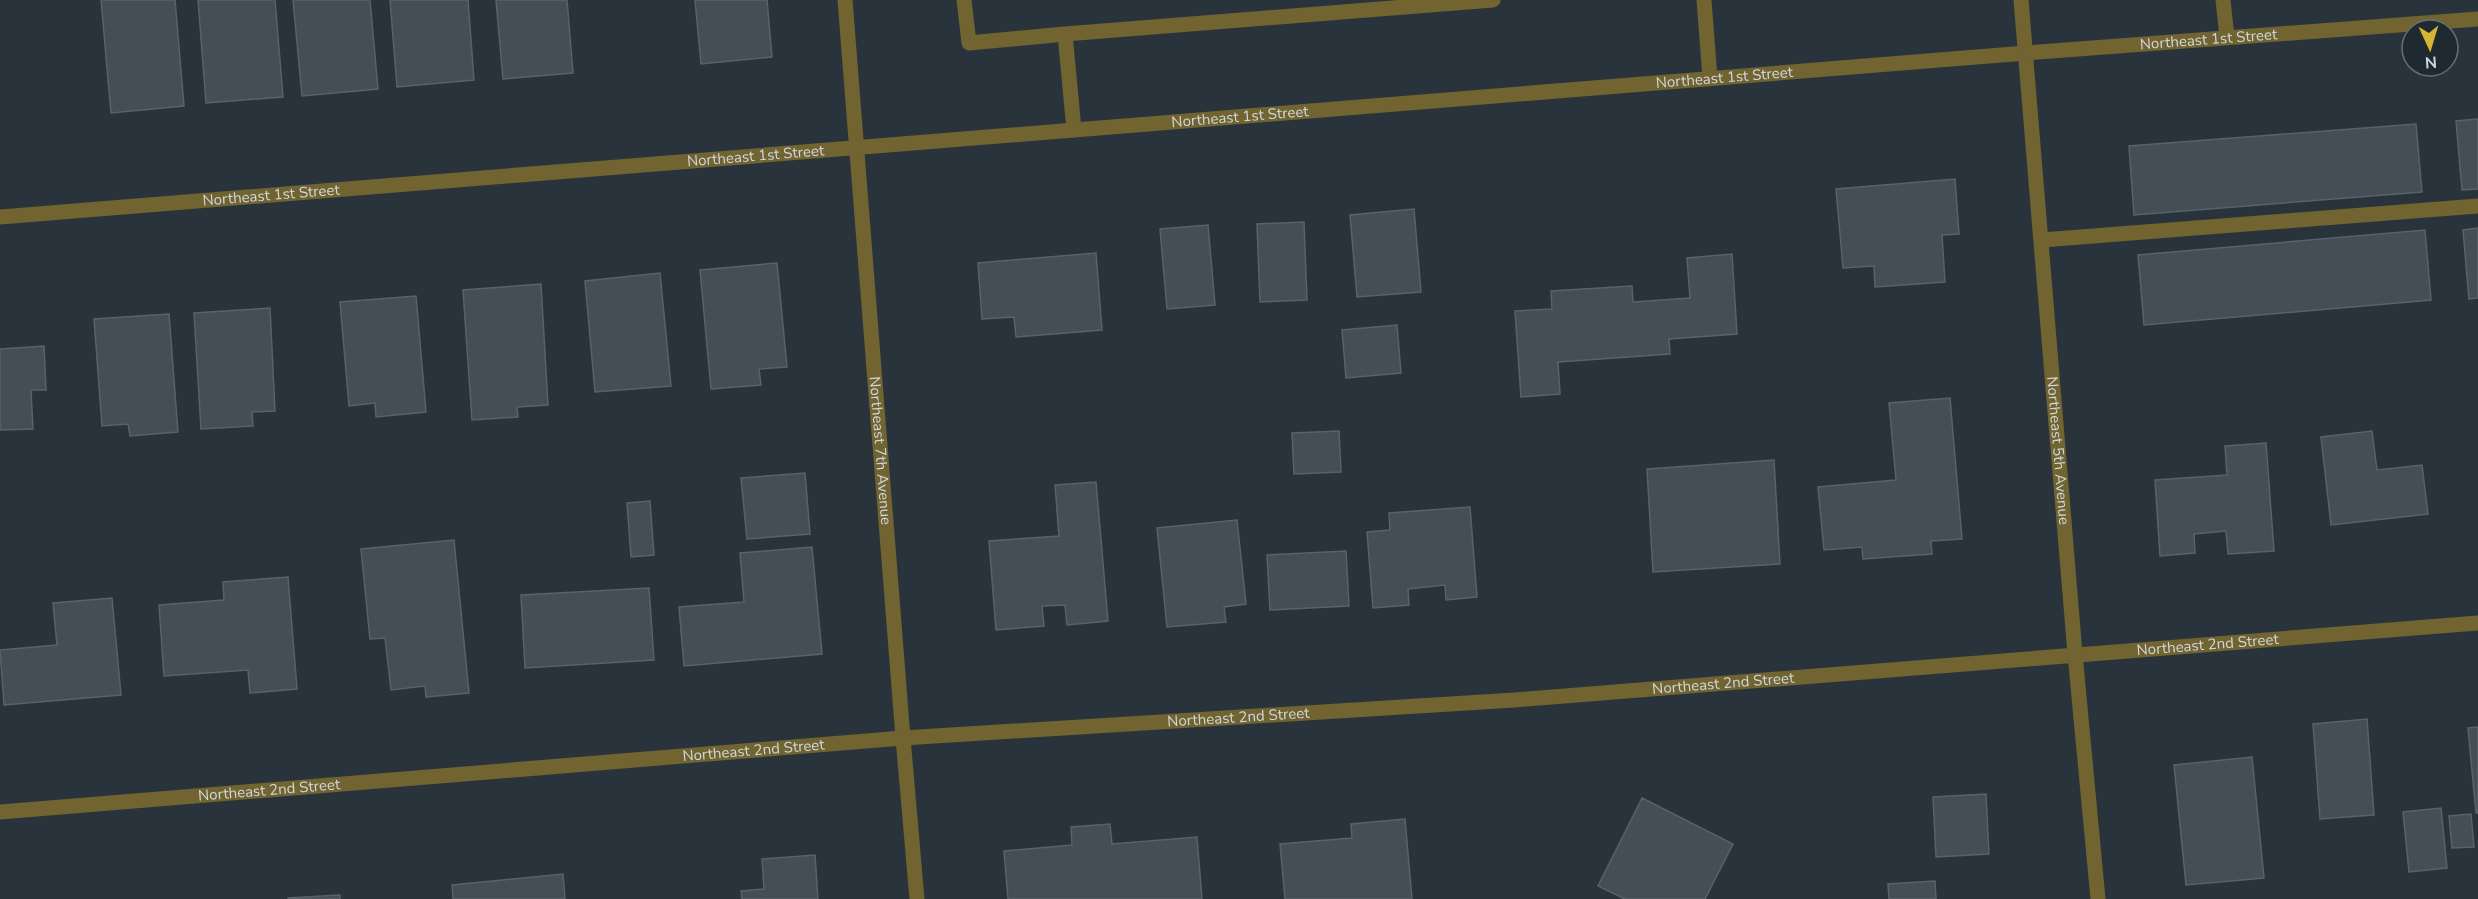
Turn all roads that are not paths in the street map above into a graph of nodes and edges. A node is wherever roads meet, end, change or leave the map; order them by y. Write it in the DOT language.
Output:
graph roads {
  1 [pos="845,0"];
  2 [pos="964,0"];
  3 [pos="1492,0"];
  4 [pos="1704,0"];
  5 [pos="2021,0"];
  6 [pos="2223,0"];
  7 [pos="2478,19"];
  8 [pos="1065,34"];
  9 [pos="2227,37"];
  10 [pos="2026,53"];
  11 [pos="1710,78"];
  12 [pos="1074,130"];
  13 [pos="858,147"];
  14 [pos="2478,206"];
  15 [pos="0,217"];
  16 [pos="2042,240"];
  17 [pos="2478,623"];
  18 [pos="2075,654"];
  19 [pos="903,738"];
  20 [pos="0,812"];
  21 [pos="917,899"];
  22 [pos="2098,899"];
  1 -- 13 [label="street, Northeast 7th Avenue"];
  2 -- 8 [label="street"];
  3 -- 8 [label="street"];
  4 -- 11 [label="street"];
  5 -- 10 [label="street, Northeast 5th Avenue"];
  6 -- 9 [label="street"];
  7 -- 9 [label="street, Northeast 1st Street"];
  8 -- 12 [label="street"];
  9 -- 10 [label="street, Northeast 1st Street"];
  10 -- 11 [label="street, Northeast 1st Street"];
  10 -- 16 [label="street, Northeast 5th Avenue"];
  11 -- 12 [label="street, Northeast 1st Street"];
  12 -- 13 [label="street, Northeast 1st Street"];
  13 -- 15 [label="street, Northeast 1st Street"];
  13 -- 19 [label="street, Northeast 7th Avenue"];
  14 -- 16 [label="street"];
  16 -- 18 [label="street, Northeast 5th Avenue"];
  17 -- 18 [label="street, Northeast 2nd Street"];
  18 -- 19 [label="street, Northeast 2nd Street"];
  18 -- 22 [label="street, Northeast 5th Avenue"];
  19 -- 20 [label="street, Northeast 2nd Street"];
  19 -- 21 [label="street, Northeast 7th Avenue"];
}
